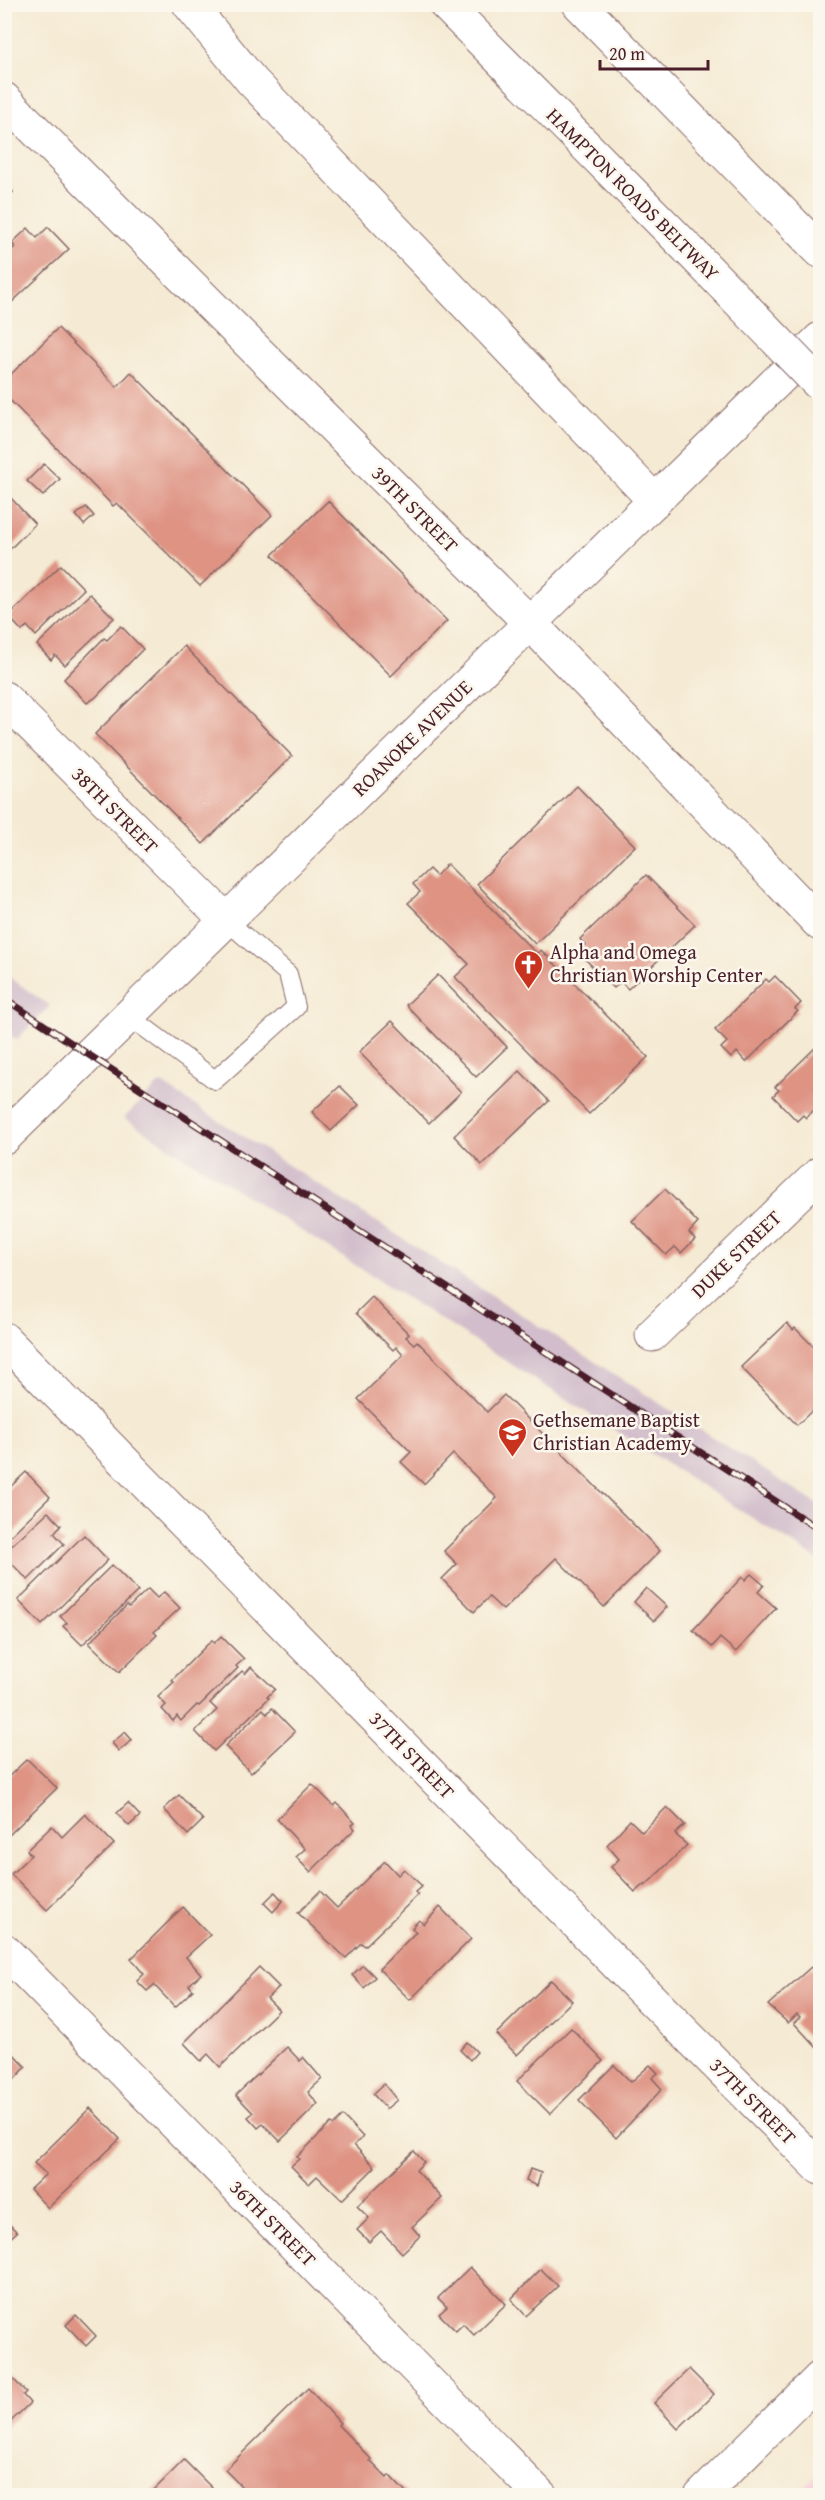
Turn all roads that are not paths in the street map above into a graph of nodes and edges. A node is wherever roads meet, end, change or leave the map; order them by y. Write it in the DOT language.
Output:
graph roads {
  1 [pos="189,4"];
  2 [pos="445,4"];
  3 [pos="579,4"];
  4 [pos="4,99"];
  5 [pos="820,251"];
  6 [pos="820,339"];
  7 [pos="820,385"];
  8 [pos="655,501"];
  9 [pos="530,624"];
  10 [pos="4,698"];
  11 [pos="226,921"];
  12 [pos="820,924"];
  13 [pos="129,1016"];
  14 [pos="4,1138"];
  15 [pos="820,1173"];
  16 [pos="652,1335"];
  17 [pos="4,1339"];
  18 [pos="4,1950"];
  19 [pos="820,2168"];
  20 [pos="820,2378"];
  21 [pos="541,2496"];
  22 [pos="701,2496"];
  1 -- 8 [label="main road"];
  2 -- 7 [label="main road, HAMPTON ROADS BELTWAY, bridge"];
  3 -- 5 [label="main road"];
  4 -- 9 [label="main road, 39TH STREET"];
  6 -- 8 [label="main road, ROANOKE AVENUE"];
  8 -- 9 [label="main road, ROANOKE AVENUE"];
  9 -- 11 [label="main road, ROANOKE AVENUE"];
  9 -- 12 [label="main road, 39TH STREET"];
  10 -- 11 [label="main road, 38TH STREET"];
  11 -- 13 [label="main road, ROANOKE AVENUE"];
  11 -- 13 [label="lane"];
  13 -- 14 [label="main road, ROANOKE AVENUE"];
  15 -- 16 [label="main road, DUKE STREET"];
  17 -- 19 [label="main road, 37TH STREET"];
  18 -- 21 [label="main road, 36TH STREET"];
  20 -- 22 [label="main road"];
}
